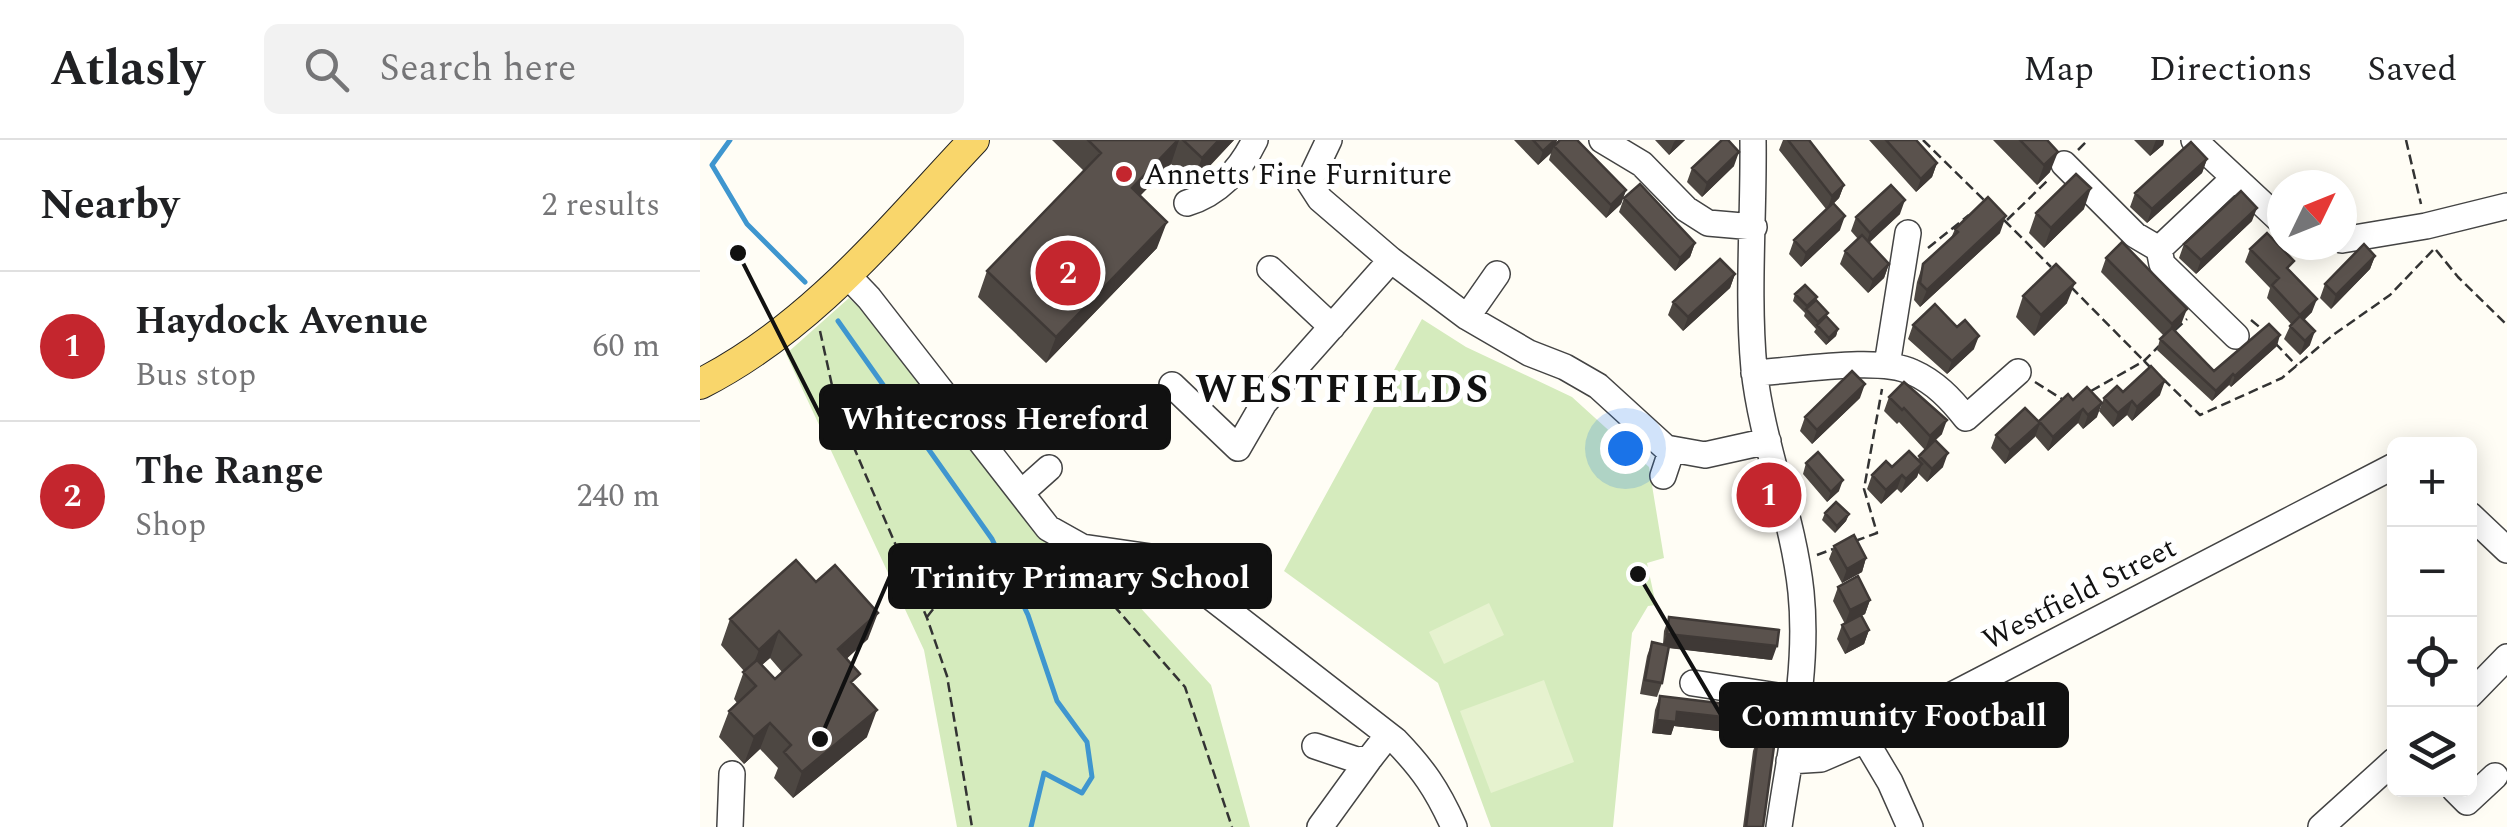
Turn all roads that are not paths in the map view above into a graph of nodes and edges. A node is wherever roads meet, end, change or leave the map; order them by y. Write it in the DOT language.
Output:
graph roads {
  1 [pos="974,140"];
  2 [pos="1255,140"];
  3 [pos="1330,140"];
  4 [pos="1602,140"];
  5 [pos="1753,140"];
  6 [pos="2194,140"];
  7 [pos="2064,164"];
  8 [pos="2233,179"];
  9 [pos="1187,202"];
  10 [pos="2507,206"];
  11 [pos="2267,209"];
  12 [pos="1754,228"];
  13 [pos="1908,233"];
  14 [pos="2357,238"];
  15 [pos="2158,248"];
  16 [pos="1390,260"];
  17 [pos="1270,268"];
  18 [pos="1498,274"];
  19 [pos="848,276"];
  20 [pos="1467,318"];
  21 [pos="1332,326"];
  22 [pos="2236,336"];
  23 [pos="1886,364"];
  24 [pos="2018,372"];
  25 [pos="1754,373"];
  26 [pos="700,384"];
  27 [pos="1172,385"];
  28 [pos="1768,442"];
  29 [pos="1672,449"];
  30 [pos="1049,468"];
  31 [pos="2387,470"];
  32 [pos="1664,476"];
  33 [pos="1020,494"];
  34 [pos="2477,522"];
  35 [pos="2507,550"];
  36 [pos="2504,670"];
  37 [pos="1693,684"];
  38 [pos="2477,690"];
  39 [pos="1797,698"];
  40 [pos="1388,735"];
  41 [pos="1864,740"];
  42 [pos="1315,746"];
  43 [pos="1370,758"];
  44 [pos="1788,761"];
  45 [pos="2387,767"];
  46 [pos="732,774"];
  47 [pos="2495,776"];
  48 [pos="2477,793"];
  49 [pos="730,827"];
  50 [pos="1320,827"];
  51 [pos="1454,827"];
  52 [pos="1779,827"];
  53 [pos="1910,827"];
  54 [pos="2321,827"];
  1 -- 19 [label="main road"];
  2 -- 9 [label="street"];
  3 -- 16 [label="street"];
  4 -- 12 [label="street"];
  5 -- 12 [label="street"];
  6 -- 8 [label="street"];
  7 -- 15 [label="street"];
  8 -- 11 [label="street"];
  8 -- 15 [label="street"];
  10 -- 14 [label="street"];
  12 -- 25 [label="street"];
  13 -- 23 [label="street"];
  15 -- 22 [label="street"];
  16 -- 20 [label="street"];
  16 -- 21 [label="street"];
  17 -- 21 [label="street"];
  18 -- 20 [label="street"];
  19 -- 26 [label="main road"];
  19 -- 33 [label="street"];
  20 -- 29 [label="street"];
  21 -- 27 [label="street"];
  23 -- 24 [label="street"];
  23 -- 25 [label="street"];
  25 -- 28 [label="street"];
  28 -- 29 [label="street"];
  28 -- 39 [label="street"];
  29 -- 32 [label="street"];
  30 -- 33 [label="street"];
  31 -- 41 [label="street, Westfield Street"];
  33 -- 40 [label="street"];
  34 -- 35 [label="street"];
  36 -- 38 [label="street"];
  37 -- 39 [label="street"];
  39 -- 44 [label="street"];
  40 -- 43 [label="street"];
  40 -- 51 [label="street"];
  41 -- 44 [label="street, Westfield Street"];
  41 -- 53 [label="street"];
  42 -- 43 [label="street"];
  43 -- 50 [label="street"];
  44 -- 52 [label="street"];
  45 -- 54 [label="street"];
  46 -- 49 [label="street"];
  47 -- 48 [label="street"];
}
